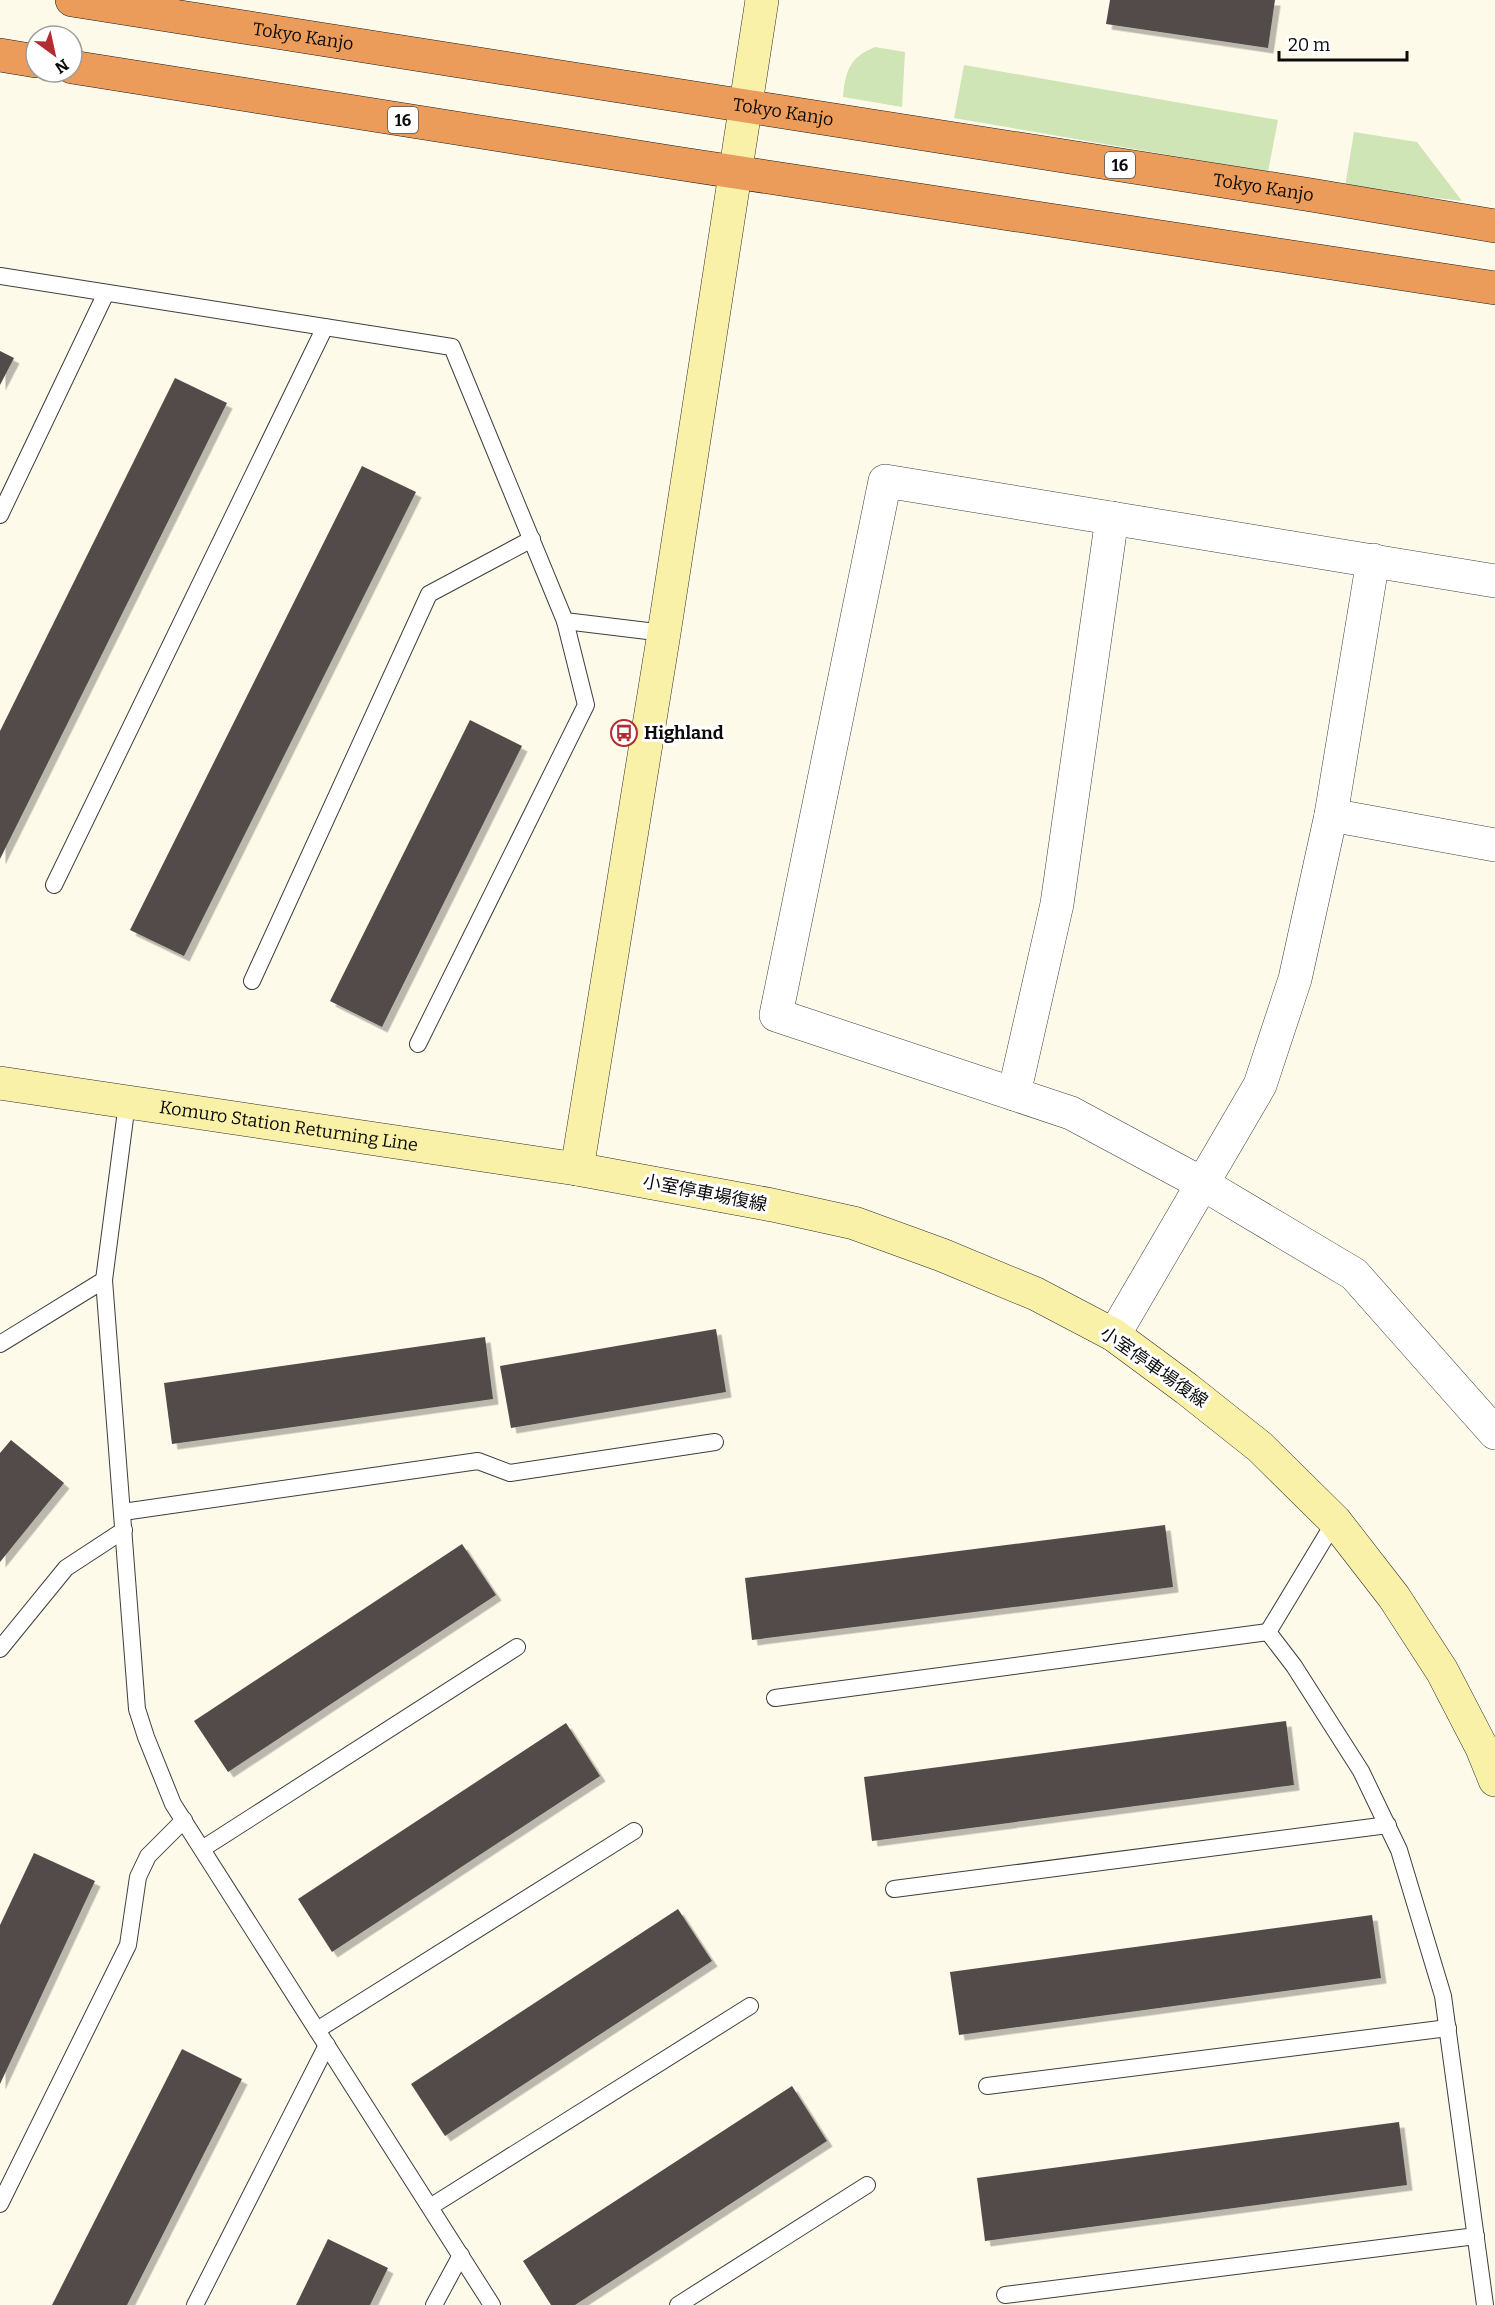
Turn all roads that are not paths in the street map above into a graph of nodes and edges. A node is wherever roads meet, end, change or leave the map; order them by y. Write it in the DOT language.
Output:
graph roads {
  1 [pos="72,0"];
  2 [pos="762,0"];
  3 [pos="0,55"];
  4 [pos="24,59"];
  5 [pos="84,69"];
  6 [pos="745,106"];
  7 [pos="734,172"];
  8 [pos="1495,226"];
  9 [pos="0,276"];
  10 [pos="1495,288"];
  11 [pos="106,293"];
  12 [pos="325,327"];
  13 [pos="0,515"];
  14 [pos="1112,518"];
  15 [pos="532,539"];
  16 [pos="1373,560"];
  17 [pos="1495,581"];
  18 [pos="565,621"];
  19 [pos="664,633"];
  20 [pos="1330,815"];
  21 [pos="1495,845"];
  22 [pos="54,885"];
  23 [pos="252,981"];
  24 [pos="418,1044"];
  25 [pos="0,1083"];
  26 [pos="1014,1094"];
  27 [pos="127,1103"];
  28 [pos="577,1168"];
  29 [pos="1203,1184"];
  30 [pos="104,1280"];
  31 [pos="1114,1335"];
  32 [pos="0,1344"];
  33 [pos="1495,1433"];
  34 [pos="716,1442"];
  35 [pos="123,1512"];
  36 [pos="1335,1521"];
  37 [pos="124,1530"];
  38 [pos="1268,1632"];
  39 [pos="517,1647"];
  40 [pos="0,1649"];
  41 [pos="775,1698"];
  42 [pos="1495,1780"];
  43 [pos="184,1820"];
  44 [pos="1388,1825"];
  45 [pos="634,1831"];
  46 [pos="202,1849"];
  47 [pos="894,1889"];
  48 [pos="750,2006"];
  49 [pos="1448,2028"];
  50 [pos="317,2030"];
  51 [pos="327,2045"];
  52 [pos="987,2086"];
  53 [pos="867,2185"];
  54 [pos="0,2204"];
  55 [pos="430,2207"];
  56 [pos="1476,2236"];
  57 [pos="461,2255"];
  58 [pos="1005,2295"];
  59 [pos="195,2305"];
  60 [pos="434,2305"];
  61 [pos="492,2305"];
  62 [pos="678,2305"];
  63 [pos="1485,2305"];
  1 -- 6 [label="highway, Tokyo Kanjo / 16"];
  2 -- 6 [label="main road"];
  3 -- 4 [label="highway"];
  5 -- 7 [label="highway, 16"];
  6 -- 7 [label="main road"];
  6 -- 8 [label="highway, Tokyo Kanjo / 16"];
  7 -- 10 [label="highway, 16"];
  7 -- 19 [label="main road"];
  9 -- 11 [label="lane"];
  11 -- 12 [label="lane"];
  11 -- 13 [label="lane"];
  12 -- 15 [label="lane"];
  12 -- 22 [label="lane"];
  14 -- 16 [label="street"];
  14 -- 26 [label="street"];
  14 -- 26 [label="street"];
  15 -- 18 [label="lane"];
  15 -- 23 [label="lane"];
  16 -- 17 [label="street"];
  16 -- 20 [label="street"];
  18 -- 19 [label="lane"];
  18 -- 24 [label="lane"];
  19 -- 28 [label="main road"];
  20 -- 21 [label="street"];
  20 -- 29 [label="street"];
  25 -- 27 [label="main road, Komuro Station Returning Line"];
  26 -- 29 [label="street"];
  27 -- 28 [label="main road, Komuro Station Returning Line"];
  27 -- 30 [label="lane"];
  28 -- 31 [label="main road, 小室停車場復線"];
  29 -- 31 [label="street"];
  29 -- 33 [label="street"];
  30 -- 32 [label="lane"];
  30 -- 35 [label="lane"];
  31 -- 36 [label="main road, 小室停車場復線"];
  34 -- 35 [label="lane"];
  35 -- 37 [label="lane"];
  36 -- 38 [label="lane"];
  36 -- 42 [label="main road, 小室停車場復線"];
  37 -- 40 [label="lane"];
  37 -- 43 [label="lane"];
  38 -- 41 [label="lane"];
  38 -- 44 [label="lane"];
  39 -- 46 [label="lane"];
  43 -- 46 [label="lane"];
  43 -- 54 [label="lane"];
  44 -- 47 [label="lane"];
  44 -- 49 [label="lane"];
  45 -- 50 [label="lane"];
  46 -- 50 [label="lane"];
  48 -- 55 [label="lane"];
  49 -- 52 [label="lane"];
  49 -- 56 [label="lane"];
  50 -- 51 [label="lane"];
  51 -- 55 [label="lane"];
  51 -- 59 [label="lane"];
  53 -- 62 [label="lane"];
  55 -- 57 [label="lane"];
  56 -- 58 [label="lane"];
  56 -- 63 [label="lane"];
  57 -- 60 [label="lane"];
  57 -- 61 [label="lane"];
}
